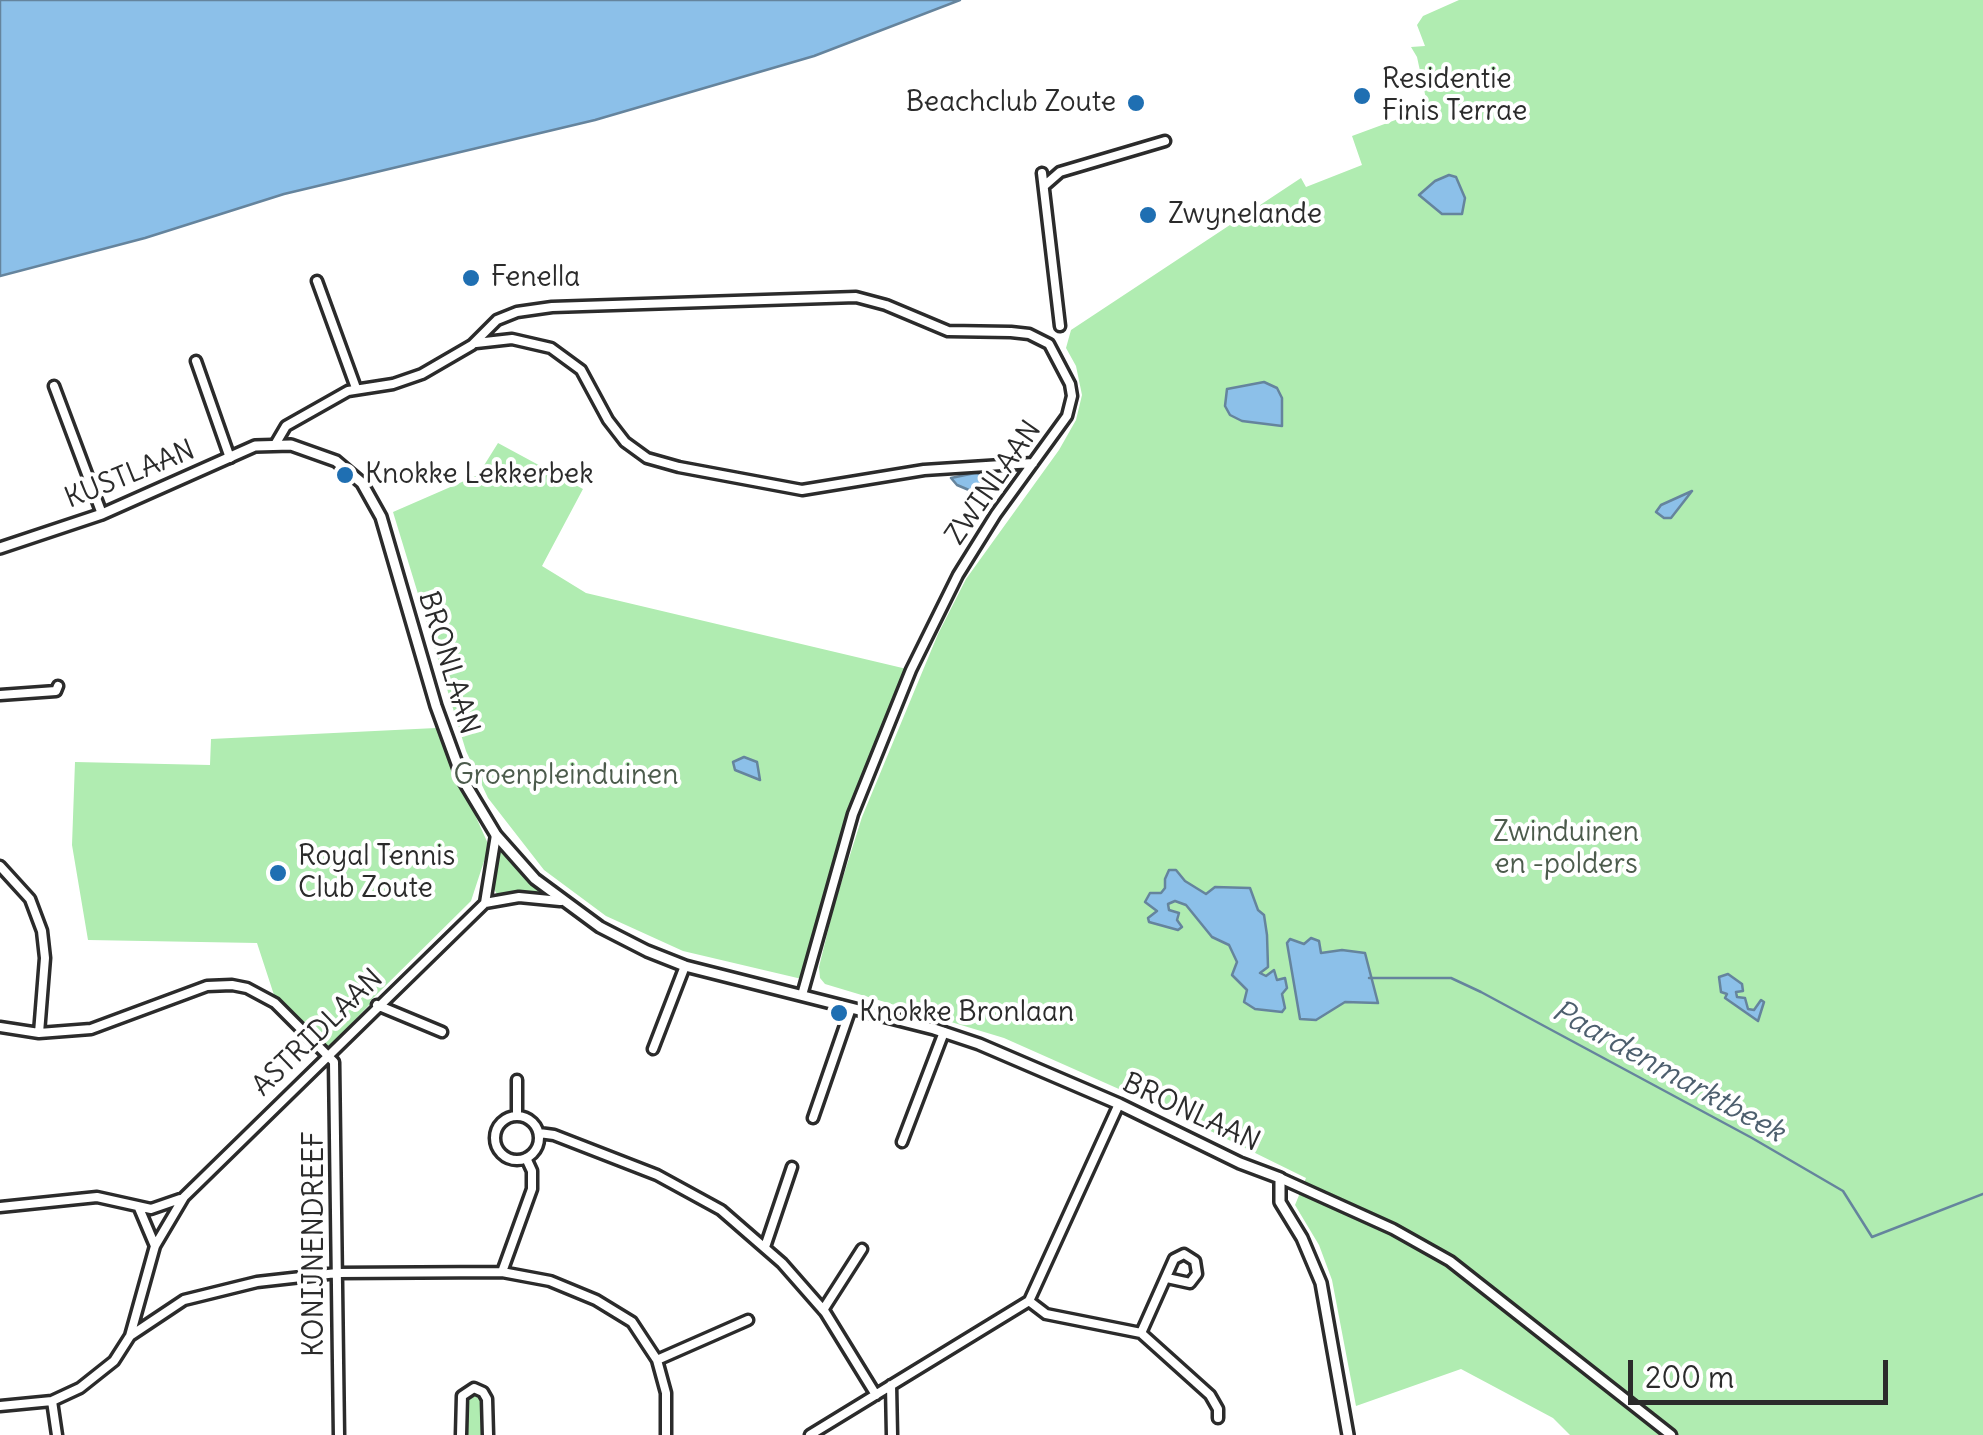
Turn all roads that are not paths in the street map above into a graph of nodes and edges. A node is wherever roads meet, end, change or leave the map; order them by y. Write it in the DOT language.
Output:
graph roads {
  1 [pos="1165,141"];
  2 [pos="1042,173"];
  3 [pos="1044,186"];
  4 [pos="317,281"];
  5 [pos="509,314"];
  6 [pos="1060,326"];
  7 [pos="512,339"];
  8 [pos="472,344"];
  9 [pos="196,362"];
  10 [pos="54,386"];
  11 [pos="356,388"];
  12 [pos="276,443"];
  13 [pos="230,458"];
  14 [pos="1033,463"];
  15 [pos="102,514"];
  16 [pos="0,548"];
  17 [pos="58,686"];
  18 [pos="0,695"];
  19 [pos="496,834"];
  20 [pos="0,866"];
  21 [pos="560,900"];
  22 [pos="485,903"];
  23 [pos="685,966"];
  24 [pos="802,995"];
  25 [pos="377,1005"];
  26 [pos="851,1008"];
  27 [pos="0,1027"];
  28 [pos="442,1032"];
  29 [pos="944,1032"];
  30 [pos="40,1033"];
  31 [pos="653,1049"];
  32 [pos="328,1055"];
  33 [pos="517,1080"];
  34 [pos="1119,1104"];
  35 [pos="517,1116"];
  36 [pos="813,1118"];
  37 [pos="539,1133"];
  38 [pos="902,1142"];
  39 [pos="526,1158"];
  40 [pos="792,1167"];
  41 [pos="1280,1178"];
  42 [pos="184,1196"];
  43 [pos="0,1207"];
  44 [pos="139,1208"];
  45 [pos="155,1246"];
  46 [pos="765,1247"];
  47 [pos="862,1249"];
  48 [pos="502,1272"];
  49 [pos="337,1273"];
  50 [pos="1167,1278"];
  51 [pos="1030,1301"];
  52 [pos="136,1308"];
  53 [pos="823,1310"];
  54 [pos="153,1319"];
  55 [pos="748,1320"];
  56 [pos="1141,1333"];
  57 [pos="130,1336"];
  58 [pos="657,1360"];
  59 [pos="891,1385"];
  60 [pos="876,1395"];
  61 [pos="52,1401"];
  62 [pos="0,1406"];
  63 [pos="1218,1418"];
  64 [pos="828,1425"];
  65 [pos="57,1435"];
  66 [pos="338,1435"];
  67 [pos="461,1435"];
  68 [pos="488,1435"];
  69 [pos="666,1435"];
  70 [pos="810,1435"];
  71 [pos="832,1435"];
  72 [pos="892,1435"];
  73 [pos="1348,1435"];
  74 [pos="1670,1435"];
  1 -- 3 [label="street"];
  2 -- 3 [label="street"];
  3 -- 6 [label="street"];
  4 -- 11 [label="street"];
  5 -- 7 [label="street"];
  5 -- 8 [label="street"];
  5 -- 14 [label="street, ZWINLAAN"];
  7 -- 8 [label="street"];
  7 -- 14 [label="street"];
  8 -- 11 [label="street"];
  9 -- 13 [label="street"];
  10 -- 15 [label="street"];
  11 -- 12 [label="street"];
  12 -- 13 [label="street, KUSTLAAN"];
  12 -- 19 [label="street, BRONLAAN"];
  13 -- 15 [label="street, KUSTLAAN"];
  14 -- 24 [label="street, ZWINLAAN"];
  15 -- 16 [label="street, KUSTLAAN"];
  17 -- 18 [label="street"];
  19 -- 21 [label="street, BRONLAAN"];
  19 -- 22 [label="street"];
  20 -- 30 [label="street"];
  21 -- 22 [label="street"];
  21 -- 23 [label="street, BRONLAAN"];
  22 -- 25 [label="street, ASTRIDLAAN"];
  23 -- 24 [label="street, BRONLAAN"];
  23 -- 31 [label="street"];
  24 -- 26 [label="street, BRONLAAN"];
  25 -- 28 [label="street"];
  25 -- 32 [label="street, ASTRIDLAAN"];
  26 -- 29 [label="street, BRONLAAN"];
  26 -- 36 [label="street"];
  27 -- 30 [label="street"];
  29 -- 34 [label="street, BRONLAAN"];
  29 -- 38 [label="street"];
  30 -- 32 [label="street"];
  32 -- 42 [label="street, ASTRIDLAAN"];
  32 -- 49 [label="street, KONIJNENDREEF"];
  33 -- 35 [label="street"];
  34 -- 41 [label="street, BRONLAAN"];
  34 -- 51 [label="street"];
  35 -- 37 [label="street"];
  35 -- 39 [label="street"];
  37 -- 39 [label="street"];
  37 -- 46 [label="street"];
  39 -- 48 [label="street"];
  40 -- 46 [label="street"];
  41 -- 73 [label="street, BRONLAAN"];
  41 -- 74 [label="street"];
  42 -- 44 [label="street"];
  42 -- 45 [label="street"];
  43 -- 44 [label="street"];
  44 -- 45 [label="street"];
  45 -- 52 [label="street"];
  46 -- 53 [label="street"];
  47 -- 53 [label="street"];
  48 -- 49 [label="street"];
  48 -- 58 [label="street"];
  49 -- 54 [label="street"];
  49 -- 66 [label="street, KONIJNENDREEF"];
  50 -- 56 [label="street"];
  51 -- 56 [label="street"];
  51 -- 59 [label="street"];
  52 -- 54 [label="street"];
  52 -- 57 [label="street"];
  53 -- 60 [label="street"];
  54 -- 57 [label="street"];
  55 -- 58 [label="street"];
  56 -- 63 [label="street"];
  57 -- 61 [label="street"];
  58 -- 69 [label="street"];
  59 -- 60 [label="street"];
  59 -- 72 [label="street"];
  60 -- 64 [label="street"];
  61 -- 62 [label="street"];
  61 -- 65 [label="street"];
  64 -- 70 [label="street"];
  64 -- 71 [label="street"];
  67 -- 68 [label="street"];
}
